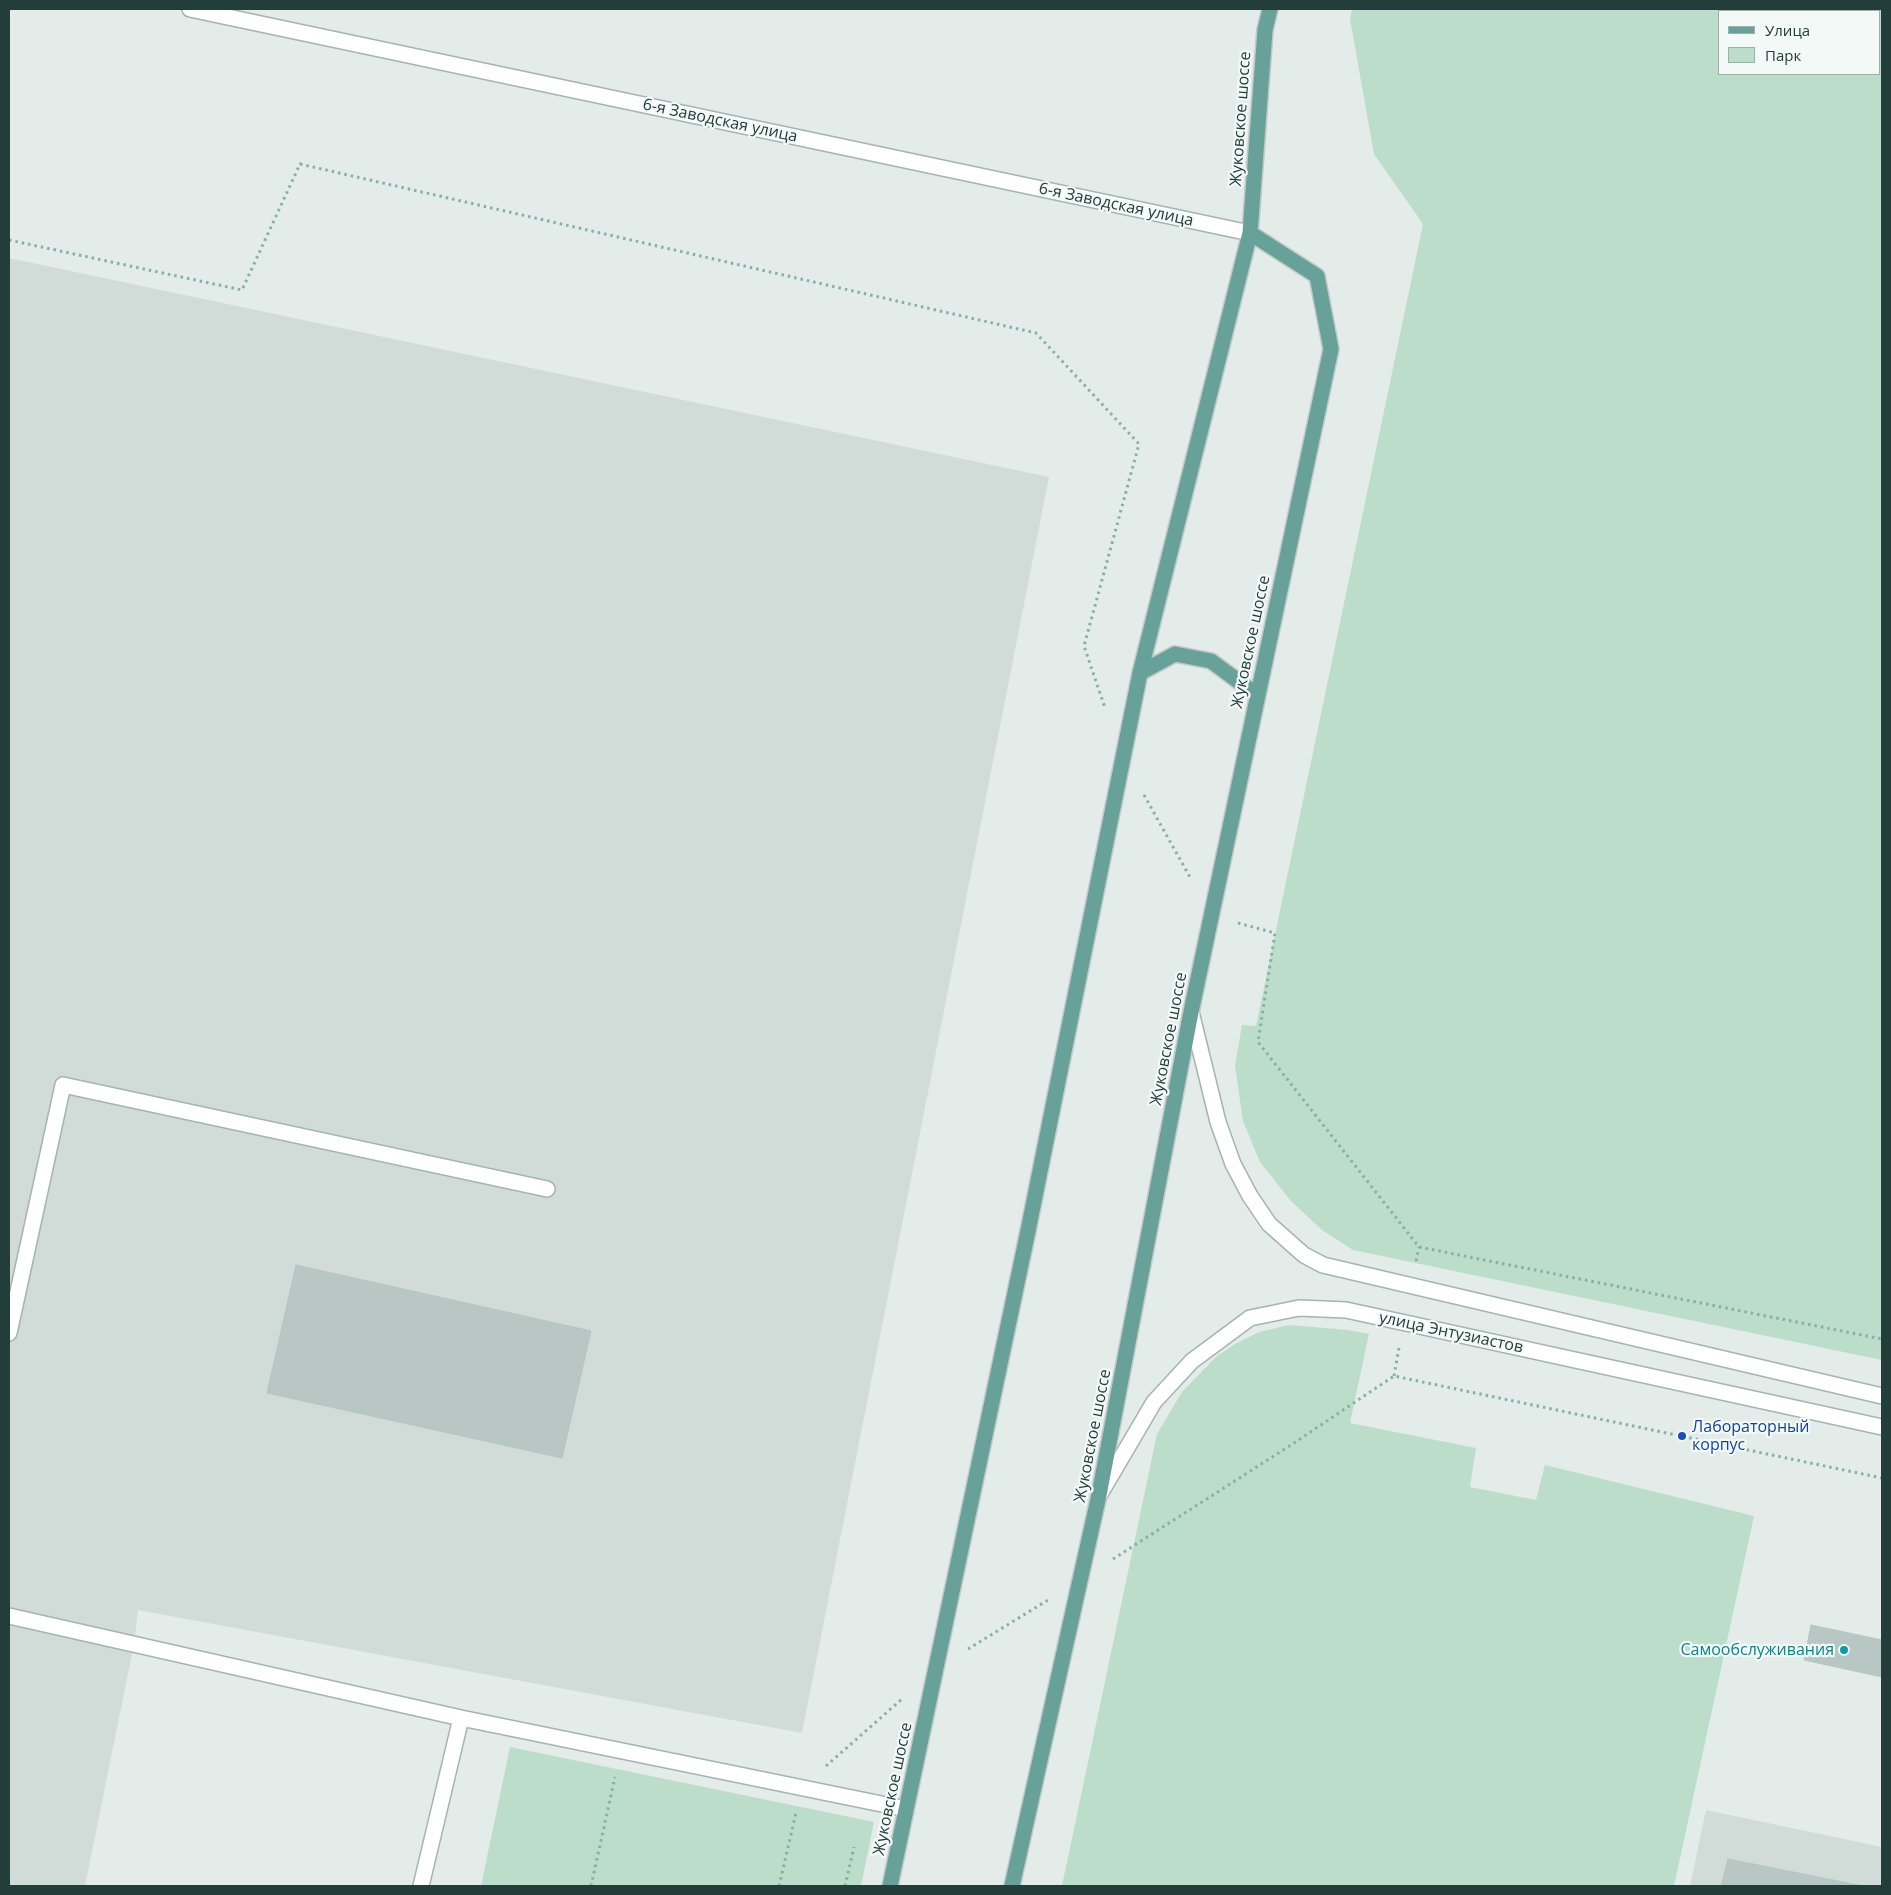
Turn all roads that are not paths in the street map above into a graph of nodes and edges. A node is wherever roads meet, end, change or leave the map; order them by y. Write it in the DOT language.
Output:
graph roads {
  1 [pos="190,9"];
  2 [pos="1270,9"];
  3 [pos="1250,233"];
  4 [pos="1140,673"];
  5 [pos="1257,695"];
  6 [pos="1191,1012"];
  7 [pos="547,1189"];
  8 [pos="9,1333"];
  9 [pos="1882,1396"];
  10 [pos="1882,1427"];
  11 [pos="1100,1495"];
  12 [pos="9,1616"];
  13 [pos="461,1718"];
  14 [pos="906,1809"];
  15 [pos="421,1886"];
  16 [pos="890,1886"];
  17 [pos="1012,1886"];
  1 -- 3 [label="street, 6-я Заводская улица"];
  2 -- 3 [label="main road, Жуковское шоссе"];
  3 -- 4 [label="main road, Жуковское шоссе"];
  3 -- 5 [label="main road, Жуковское шоссе"];
  4 -- 5 [label="main road"];
  4 -- 14 [label="main road, Жуковское шоссе"];
  5 -- 6 [label="main road, Жуковское шоссе"];
  6 -- 9 [label="street"];
  6 -- 11 [label="main road, Жуковское шоссе"];
  7 -- 8 [label="street"];
  10 -- 11 [label="street, улица Энтузиастов"];
  11 -- 17 [label="main road, Жуковское шоссе"];
  12 -- 13 [label="street"];
  13 -- 14 [label="street"];
  13 -- 15 [label="street"];
  14 -- 16 [label="main road, Жуковское шоссе"];
}
